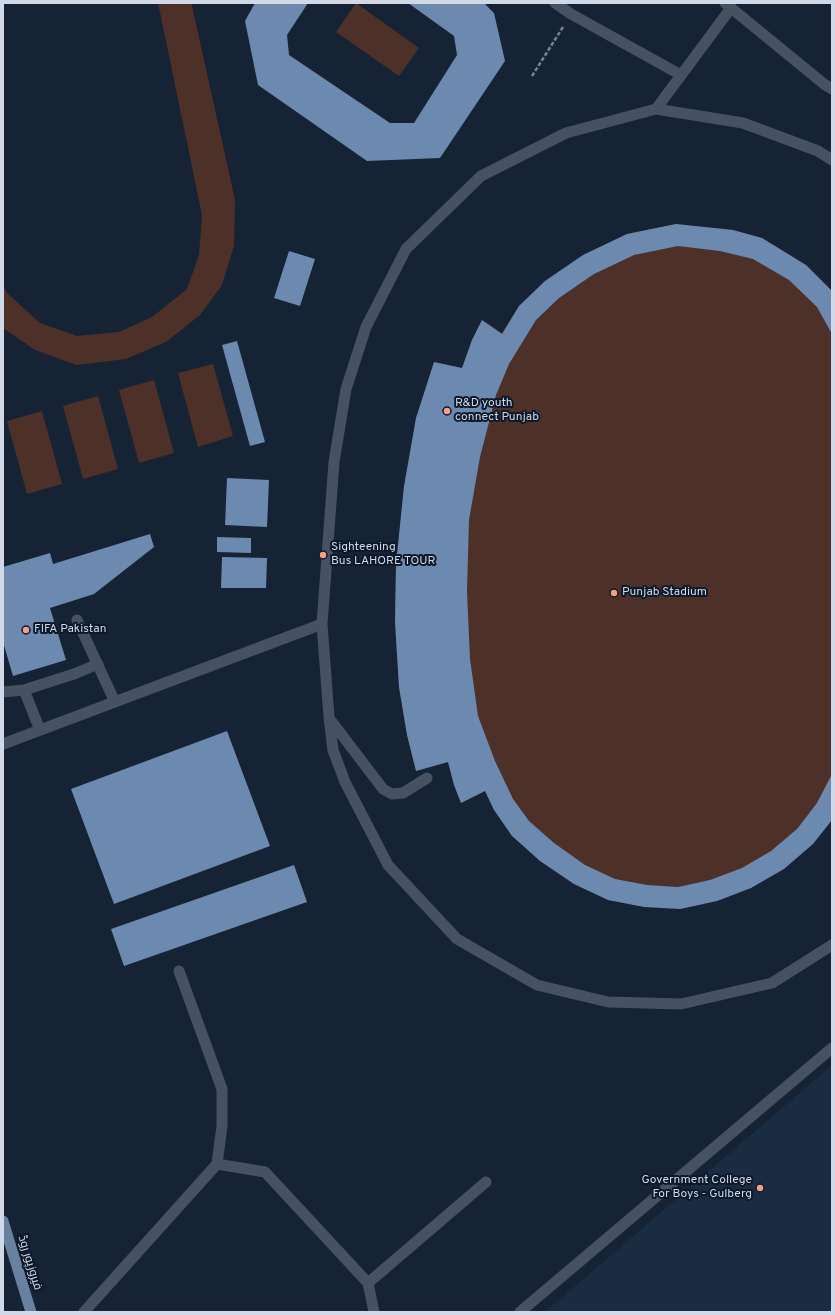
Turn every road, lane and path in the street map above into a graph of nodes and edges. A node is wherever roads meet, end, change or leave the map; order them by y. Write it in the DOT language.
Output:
graph roads {
  1 [pos="555,3"];
  2 [pos="728,6"];
  3 [pos="571,14"];
  4 [pos="681,75"];
  5 [pos="532,76"];
  6 [pos="832,89"];
  7 [pos="656,109"];
  8 [pos="832,160"];
  9 [pos="77,620"];
  10 [pos="322,624"];
  11 [pos="98,664"];
  12 [pos="24,690"];
  13 [pos="3,692"];
  14 [pos="115,702"];
  15 [pos="329,717"];
  16 [pos="40,730"];
  17 [pos="3,744"];
  18 [pos="427,778"];
  19 [pos="832,945"];
  20 [pos="179,972"];
  21 [pos="832,1048"];
  22 [pos="217,1164"];
  23 [pos="486,1182"];
  24 [pos="3,1221"];
  25 [pos="368,1283"];
  26 [pos="31,1312"];
  27 [pos="84,1312"];
  28 [pos="374,1312"];
  29 [pos="520,1312"];
  1 -- 3 [label="street"];
  2 -- 4 [label="street"];
  2 -- 6 [label="street"];
  3 -- 4 [label="street"];
  3 -- 5 [label="path"];
  4 -- 7 [label="street"];
  7 -- 8 [label="street"];
  7 -- 10 [label="street"];
  9 -- 11 [label="street"];
  10 -- 14 [label="street"];
  10 -- 15 [label="street"];
  11 -- 12 [label="street"];
  11 -- 14 [label="street"];
  12 -- 13 [label="street"];
  12 -- 16 [label="street"];
  14 -- 16 [label="street"];
  15 -- 18 [label="street"];
  15 -- 19 [label="street"];
  16 -- 17 [label="street"];
  20 -- 22 [label="street"];
  21 -- 29 [label="street"];
  22 -- 25 [label="street"];
  22 -- 27 [label="street"];
  23 -- 25 [label="street"];
  24 -- 26 [label="main road, فیروزپور روڈ"];
  25 -- 28 [label="street"];
}
